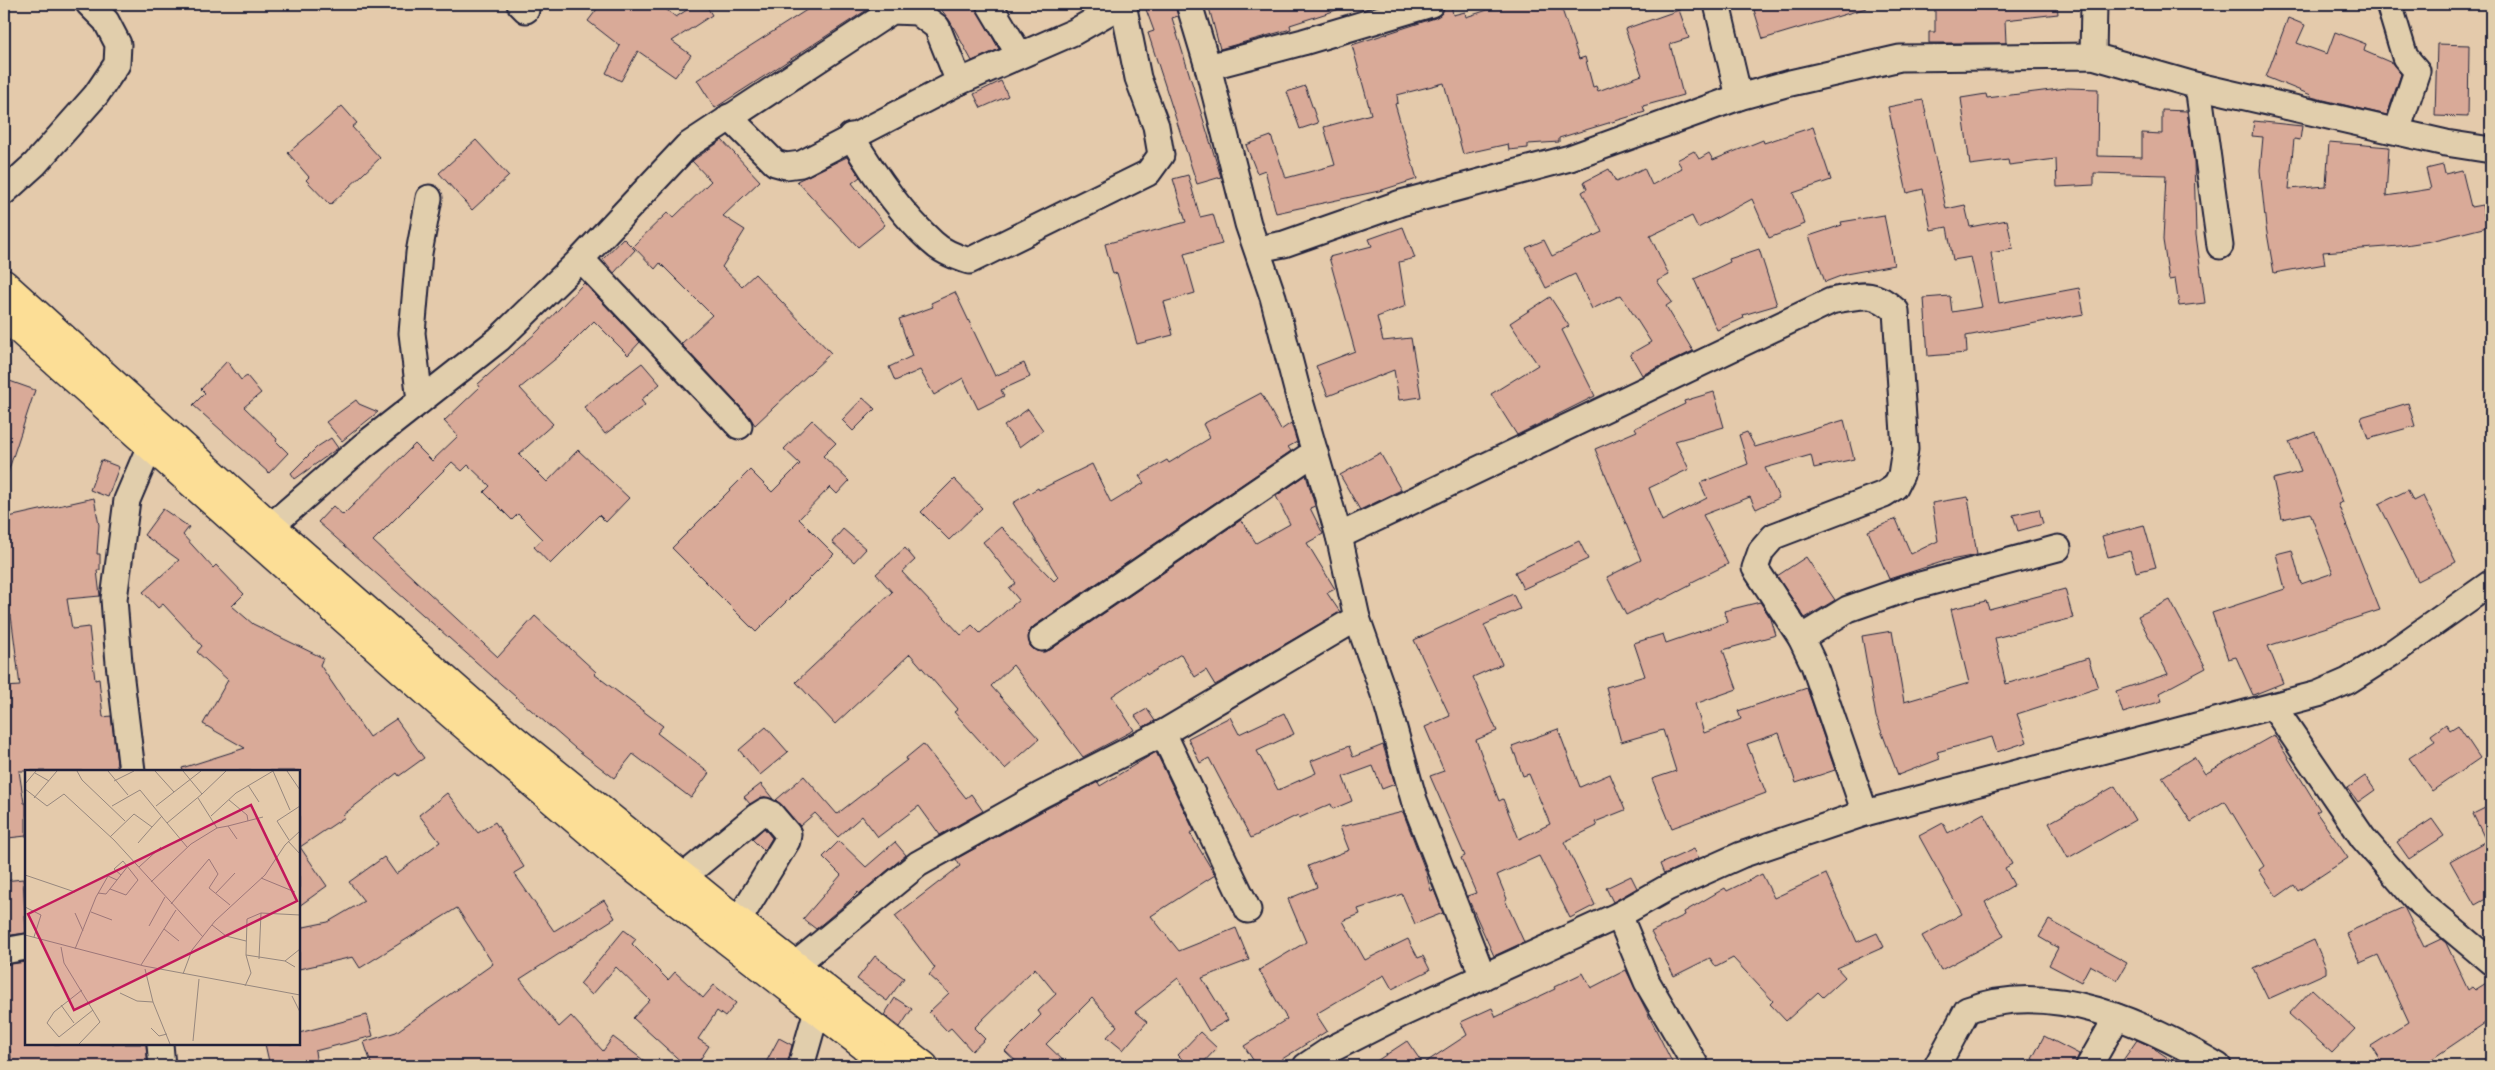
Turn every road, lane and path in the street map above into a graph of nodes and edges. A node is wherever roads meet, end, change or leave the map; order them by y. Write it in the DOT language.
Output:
graph roads {
  1 [pos="89,4"];
  2 [pos="989,4"];
  3 [pos="1123,4"];
  4 [pos="1189,4"];
  5 [pos="1431,4"];
  6 [pos="1717,4"];
  7 [pos="2094,4"];
  8 [pos="2389,4"];
  9 [pos="1019,54"];
  10 [pos="2093,56"];
  11 [pos="1208,67"];
  12 [pos="959,82"];
  13 [pos="2198,86"];
  14 [pos="1739,97"];
  15 [pos="730,117"];
  16 [pos="2398,131"];
  17 [pos="851,136"];
  18 [pos="2491,150"];
  19 [pos="4,192"];
  20 [pos="429,198"];
  21 [pos="2220,246"];
  22 [pos="1258,249"];
  23 [pos="582,259"];
  24 [pos="4,284"];
  25 [pos="4,316"];
  26 [pos="45,336"];
  27 [pos="420,401"];
  28 [pos="739,426"];
  29 [pos="150,446"];
  30 [pos="1315,452"];
  31 [pos="271,526"];
  32 [pos="1339,536"];
  33 [pos="2058,548"];
  34 [pos="2491,583"];
  35 [pos="1357,618"];
  36 [pos="1042,638"];
  37 [pos="1801,638"];
  38 [pos="2273,706"];
  39 [pos="1163,733"];
  40 [pos="132,770"];
  41 [pos="1865,813"];
  42 [pos="683,876"];
  43 [pos="1248,910"];
  44 [pos="1619,915"];
  45 [pos="738,921"];
  46 [pos="25,947"];
  47 [pos="4,951"];
  48 [pos="2491,962"];
  49 [pos="795,965"];
  50 [pos="1483,977"];
  51 [pos="817,1010"];
  52 [pos="2117,1017"];
  53 [pos="160,1045"];
  54 [pos="162,1066"];
  55 [pos="801,1066"];
  56 [pos="890,1066"];
  57 [pos="924,1066"];
  58 [pos="1306,1066"];
  59 [pos="1696,1066"];
  60 [pos="1937,1066"];
  61 [pos="2089,1066"];
  62 [pos="2218,1066"];
  1 -- 19 [label="street"];
  2 -- 9 [label="street"];
  3 -- 9 [label="street"];
  3 -- 17 [label="street"];
  4 -- 11 [label="street"];
  5 -- 11 [label="street"];
  6 -- 14 [label="street"];
  7 -- 10 [label="street"];
  8 -- 16 [label="street"];
  9 -- 12 [label="street"];
  10 -- 13 [label="street"];
  10 -- 14 [label="street"];
  11 -- 22 [label="street"];
  12 -- 15 [label="street"];
  12 -- 17 [label="street"];
  13 -- 16 [label="street"];
  13 -- 21 [label="street"];
  14 -- 22 [label="street"];
  15 -- 17 [label="street"];
  15 -- 23 [label="street"];
  16 -- 18 [label="street"];
  20 -- 27 [label="street"];
  22 -- 30 [label="street"];
  23 -- 27 [label="street"];
  23 -- 28 [label="street"];
  24 -- 26 [label="main road"];
  25 -- 26 [label="main road"];
  26 -- 29 [label="main road"];
  26 -- 31 [label="main road"];
  27 -- 31 [label="street"];
  29 -- 40 [label="street"];
  29 -- 51 [label="main road"];
  30 -- 32 [label="street"];
  30 -- 36 [label="street"];
  31 -- 42 [label="main road"];
  32 -- 35 [label="street"];
  32 -- 37 [label="street"];
  33 -- 37 [label="street"];
  34 -- 38 [label="street"];
  35 -- 39 [label="street"];
  35 -- 50 [label="street"];
  37 -- 41 [label="street"];
  38 -- 41 [label="street"];
  38 -- 48 [label="street"];
  39 -- 43 [label="street"];
  39 -- 49 [label="street"];
  41 -- 44 [label="street"];
  42 -- 45 [label="main road"];
  42 -- 45 [label="street"];
  44 -- 50 [label="street"];
  44 -- 59 [label="street"];
  45 -- 49 [label="main road"];
  46 -- 47 [label="street"];
  49 -- 57 [label="main road"];
  50 -- 58 [label="street"];
  51 -- 55 [label="street"];
  51 -- 56 [label="main road"];
  52 -- 60 [label="street"];
  52 -- 61 [label="street"];
  52 -- 62 [label="street"];
  53 -- 54 [label="street"];
}
